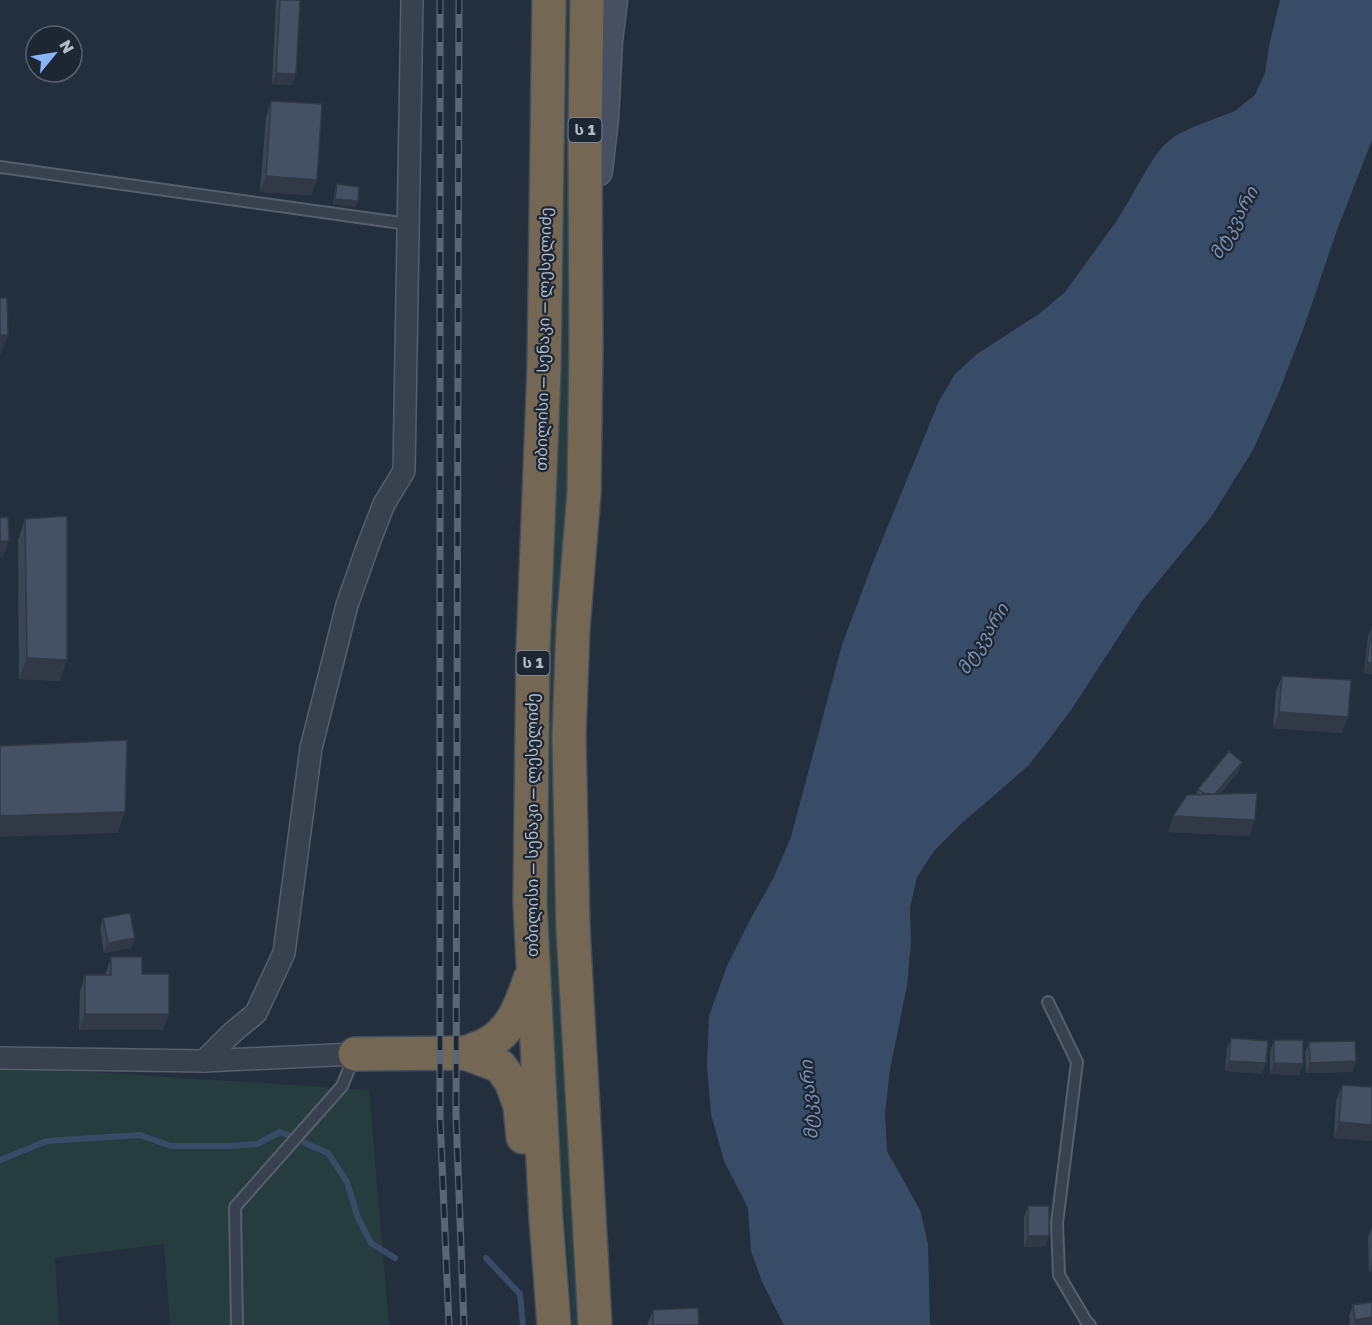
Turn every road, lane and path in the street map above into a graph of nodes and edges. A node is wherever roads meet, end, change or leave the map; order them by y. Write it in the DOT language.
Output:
graph roads {
  1 [pos="412,0"];
  2 [pos="549,0"];
  3 [pos="586,0"];
  4 [pos="612,0"];
  5 [pos="0,167"];
  6 [pos="408,224"];
  7 [pos="586,261"];
  8 [pos="533,972"];
  9 [pos="1048,1002"];
  10 [pos="465,1053"];
  11 [pos="355,1054"];
  12 [pos="0,1058"];
  13 [pos="204,1060"];
  14 [pos="546,1219"];
  15 [pos="237,1325"];
  16 [pos="554,1325"];
  17 [pos="596,1325"];
  18 [pos="1090,1325"];
  1 -- 6 [label="street"];
  2 -- 8 [label="highway, თბილისი — სენაკი — ლესელიძე / ს 1"];
  3 -- 7 [label="highway, ს 1"];
  4 -- 7 [label="main road"];
  5 -- 6 [label="lane"];
  6 -- 13 [label="street"];
  7 -- 17 [label="highway, ს 1"];
  8 -- 10 [label="highway"];
  8 -- 14 [label="highway, თბილისი — სენაკი — ლესელიძე / ს 1"];
  9 -- 18 [label="lane"];
  10 -- 11 [label="highway"];
  10 -- 14 [label="highway"];
  11 -- 13 [label="street"];
  11 -- 15 [label="lane"];
  12 -- 13 [label="street"];
  14 -- 16 [label="highway, თბილისი — სენაკი — ლესელიძე / ს 1"];
}
